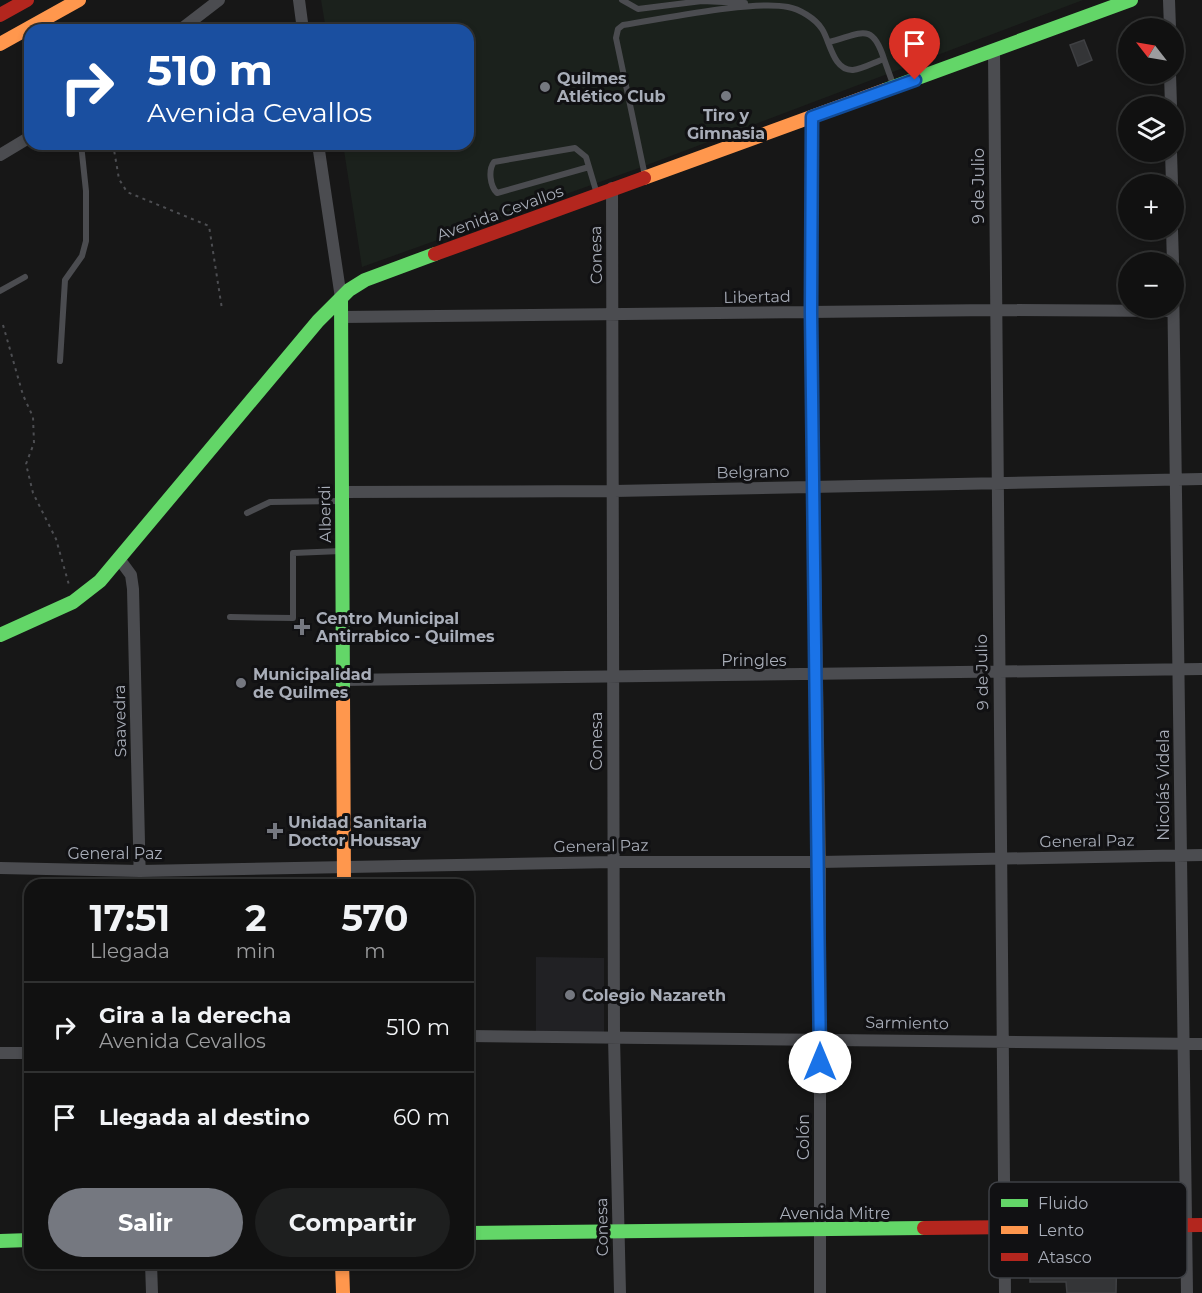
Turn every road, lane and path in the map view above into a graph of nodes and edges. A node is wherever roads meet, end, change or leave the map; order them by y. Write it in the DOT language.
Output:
graph roads {
  1 [pos="27,0"];
  2 [pos="79,0"];
  3 [pos="219,0"];
  4 [pos="299,0"];
  5 [pos="622,0"];
  6 [pos="1131,0"];
  7 [pos="1169,0"];
  8 [pos="767,4"];
  9 [pos="0,15"];
  10 [pos="1170,18"];
  11 [pos="36,24"];
  12 [pos="188,24"];
  13 [pos="302,24"];
  14 [pos="24,31"];
  15 [pos="829,42"];
  16 [pos="0,44"];
  17 [pos="994,51"];
  18 [pos="884,59"];
  19 [pos="895,87"];
  20 [pos="812,117"];
  21 [pos="24,141"];
  22 [pos="82,150"];
  23 [pos="114,150"];
  24 [pos="319,150"];
  25 [pos="0,155"];
  26 [pos="589,167"];
  27 [pos="645,176"];
  28 [pos="612,188"];
  29 [pos="598,194"];
  30 [pos="25,277"];
  31 [pos="0,291"];
  32 [pos="340,298"];
  33 [pos="222,309"];
  34 [pos="995,310"];
  35 [pos="1118,311"];
  36 [pos="811,312"];
  37 [pos="614,315"];
  38 [pos="342,317"];
  39 [pos="1173,318"];
  40 [pos="3,326"];
  41 [pos="60,362"];
  42 [pos="1174,479"];
  43 [pos="1202,479"];
  44 [pos="997,483"];
  45 [pos="814,487"];
  46 [pos="614,491"];
  47 [pos="341,496"];
  48 [pos="247,513"];
  49 [pos="342,551"];
  50 [pos="120,560"];
  51 [pos="74,602"];
  52 [pos="230,617"];
  53 [pos="0,635"];
  54 [pos="1179,669"];
  55 [pos="1202,669"];
  56 [pos="998,674"];
  57 [pos="815,676"];
  58 [pos="613,677"];
  59 [pos="341,680"];
  60 [pos="1180,855"];
  61 [pos="1202,855"];
  62 [pos="1002,859"];
  63 [pos="612,862"];
  64 [pos="820,862"];
  65 [pos="344,867"];
  66 [pos="0,868"];
  67 [pos="140,871"];
  68 [pos="140,879"];
  69 [pos="344,879"];
  70 [pos="474,1036"];
  71 [pos="614,1037"];
  72 [pos="821,1038"];
  73 [pos="1002,1042"];
  74 [pos="1184,1044"];
  75 [pos="1202,1044"];
  76 [pos="0,1053"];
  77 [pos="24,1053"];
  78 [pos="1004,1182"];
  79 [pos="1186,1182"];
  80 [pos="989,1228"];
  81 [pos="819,1229"];
  82 [pos="619,1230"];
  83 [pos="474,1233"];
  84 [pos="24,1240"];
  85 [pos="0,1241"];
  86 [pos="151,1269"];
  87 [pos="342,1269"];
  88 [pos="1005,1278"];
  89 [pos="1187,1278"];
  90 [pos="152,1293"];
  91 [pos="343,1293"];
  92 [pos="620,1293"];
  93 [pos="820,1293"];
  94 [pos="1005,1293"];
  95 [pos="1187,1293"];
  1 -- 9 [label="main road"];
  2 -- 11 [label="main road"];
  3 -- 12 [label="street"];
  4 -- 13 [label="street"];
  5 -- 8 [label="lane"];
  6 -- 17 [label="main road, Avenida Cevallos"];
  7 -- 10 [label="street"];
  8 -- 15 [label="lane"];
  8 -- 27 [label="lane"];
  14 -- 16 [label="main road"];
  15 -- 18 [label="lane"];
  15 -- 18 [label="lane"];
  17 -- 19 [label="main road, Avenida Cevallos"];
  17 -- 34 [label="street, 9 de Julio"];
  18 -- 19 [label="lane"];
  19 -- 20 [label="main road, Avenida Cevallos"];
  20 -- 27 [label="main road, Avenida Cevallos"];
  20 -- 36 [label="street, Colón"];
  21 -- 25 [label="street"];
  22 -- 41 [label="lane"];
  23 -- 33 [label="path"];
  24 -- 32 [label="street, Alberdi"];
  26 -- 26 [label="lane"];
  26 -- 29 [label="lane"];
  27 -- 28 [label="main road, Avenida Cevallos"];
  28 -- 29 [label="main road, Avenida Cevallos"];
  28 -- 37 [label="street, Conesa"];
  29 -- 32 [label="main road, Avenida Cevallos"];
  30 -- 31 [label="lane"];
  32 -- 38 [label="main road, Alberdi"];
  32 -- 50 [label="main road, Avenida Cevallos"];
  34 -- 35 [label="street, Libertad"];
  34 -- 36 [label="street, Libertad"];
  34 -- 44 [label="street, 9 de Julio"];
  36 -- 37 [label="street, Libertad"];
  36 -- 45 [label="street, Colón"];
  37 -- 38 [label="street, Libertad"];
  37 -- 46 [label="street, Conesa"];
  38 -- 47 [label="main road, Alberdi"];
  39 -- 42 [label="street, Nicolás Videla"];
  40 -- 51 [label="path"];
  42 -- 43 [label="street, Belgrano"];
  42 -- 44 [label="street, Belgrano"];
  42 -- 54 [label="street, Nicolás Videla"];
  44 -- 45 [label="street, Belgrano"];
  44 -- 56 [label="street, 9 de Julio"];
  45 -- 46 [label="street, Belgrano"];
  45 -- 57 [label="street, Colón"];
  46 -- 47 [label="street, Belgrano"];
  46 -- 58 [label="street, Conesa"];
  47 -- 48 [label="lane"];
  47 -- 49 [label="main road, Alberdi"];
  49 -- 52 [label="lane"];
  49 -- 59 [label="main road, Alberdi"];
  50 -- 51 [label="main road, Avenida Cevallos"];
  50 -- 67 [label="street, Saavedra"];
  51 -- 53 [label="main road, Avenida Cevallos"];
  54 -- 55 [label="street, Pringles"];
  54 -- 56 [label="street, Pringles"];
  54 -- 60 [label="street, Nicolás Videla"];
  56 -- 57 [label="street, Pringles"];
  56 -- 62 [label="street, 9 de Julio"];
  57 -- 58 [label="street, Pringles"];
  57 -- 64 [label="street, Colón"];
  58 -- 59 [label="street, Pringles"];
  58 -- 63 [label="street, Conesa"];
  59 -- 65 [label="main road, Alberdi"];
  60 -- 61 [label="street, General Paz"];
  60 -- 62 [label="street, General Paz"];
  60 -- 74 [label="street, Nicolás Videla"];
  62 -- 64 [label="street, General Paz"];
  62 -- 73 [label="street, 9 de Julio"];
  63 -- 64 [label="street, General Paz"];
  63 -- 65 [label="street, General Paz"];
  63 -- 71 [label="street, Conesa"];
  64 -- 72 [label="street, Colón"];
  65 -- 67 [label="street, General Paz"];
  65 -- 69 [label="main road, Alberdi"];
  66 -- 67 [label="street, General Paz"];
  67 -- 68 [label="street, Saavedra"];
  70 -- 71 [label="street, Sarmiento"];
  71 -- 72 [label="street, Sarmiento"];
  71 -- 82 [label="street, Conesa"];
  72 -- 73 [label="street, Sarmiento"];
  72 -- 81 [label="street, Colón"];
  73 -- 74 [label="street, Sarmiento"];
  73 -- 78 [label="street, 9 de Julio"];
  74 -- 75 [label="street, Sarmiento"];
  74 -- 79 [label="street, Nicolás Videla"];
  76 -- 77 [label="street"];
  80 -- 81 [label="main road, Avenida Mitre"];
  81 -- 82 [label="main road, Avenida Mitre"];
  81 -- 93 [label="street, Colón"];
  82 -- 83 [label="main road, Avenida Mitre"];
  82 -- 92 [label="street, Conesa"];
  84 -- 85 [label="main road"];
  86 -- 90 [label="street"];
  87 -- 91 [label="main road"];
  88 -- 94 [label="street, 9 de Julio"];
  89 -- 95 [label="street, Nicolás Videla"];
}
